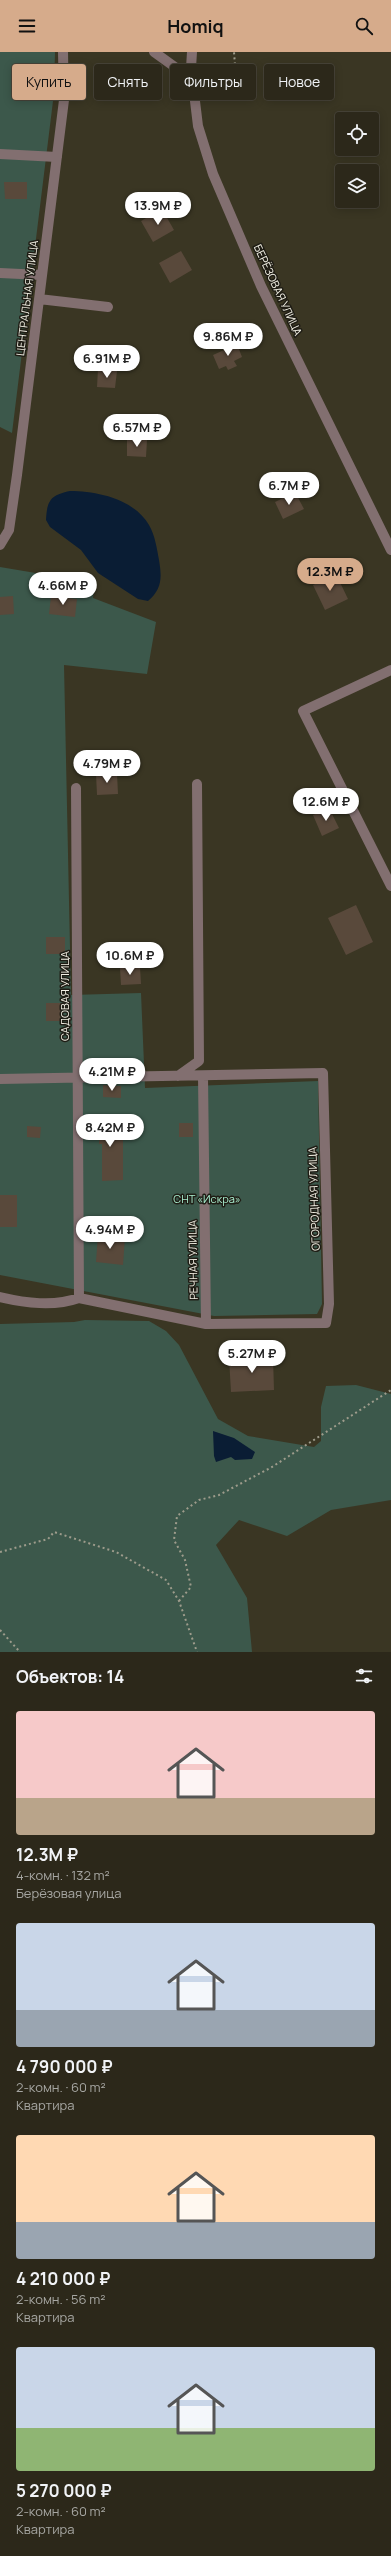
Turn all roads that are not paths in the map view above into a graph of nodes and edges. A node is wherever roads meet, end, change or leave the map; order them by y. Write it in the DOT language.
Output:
graph roads {
  1 [pos="63,52"];
  2 [pos="154,52"];
  3 [pos="192,52"];
  4 [pos="171,64"];
  5 [pos="191,64"];
  6 [pos="195,100"];
  7 [pos="0,154"];
  8 [pos="57,157"];
  9 [pos="0,273"];
  10 [pos="42,275"];
  11 [pos="39,299"];
  12 [pos="108,307"];
  13 [pos="0,545"];
  14 [pos="391,550"];
  15 [pos="391,670"];
  16 [pos="197,784"];
  17 [pos="76,788"];
  18 [pos="391,886"];
  19 [pos="178,1076"];
  20 [pos="202,1076"];
  21 [pos="78,1078"];
  22 [pos="0,1079"];
  23 [pos="0,1297"];
  24 [pos="79,1298"];
  25 [pos="206,1324"];
  1 -- 8 [label="street, ЦЕНТРАЛЬНАЯ УЛИЦА"];
  2 -- 4 [label="street"];
  3 -- 5 [label="street, БЕРЁЗОВАЯ УЛИЦА"];
  6 -- 14 [label="street, БЕРЁЗОВАЯ УЛИЦА"];
  7 -- 8 [label="street"];
  8 -- 10 [label="street, ЦЕНТРАЛЬНАЯ УЛИЦА"];
  9 -- 10 [label="street"];
  10 -- 11 [label="street, ЦЕНТРАЛЬНАЯ УЛИЦА"];
  11 -- 12 [label="street"];
  11 -- 13 [label="street, ЦЕНТРАЛЬНАЯ УЛИЦА"];
  15 -- 18 [label="street"];
  16 -- 19 [label="street"];
  17 -- 21 [label="street, САДОВАЯ УЛИЦА"];
  19 -- 20 [label="street"];
  19 -- 21 [label="street"];
  20 -- 25 [label="street, РЕЧНАЯ УЛИЦА"];
  20 -- 25 [label="street, ОГОРОДНАЯ УЛИЦА"];
  21 -- 22 [label="street"];
  21 -- 24 [label="street, САДОВАЯ УЛИЦА"];
  23 -- 24 [label="street"];
  24 -- 25 [label="street"];
}
